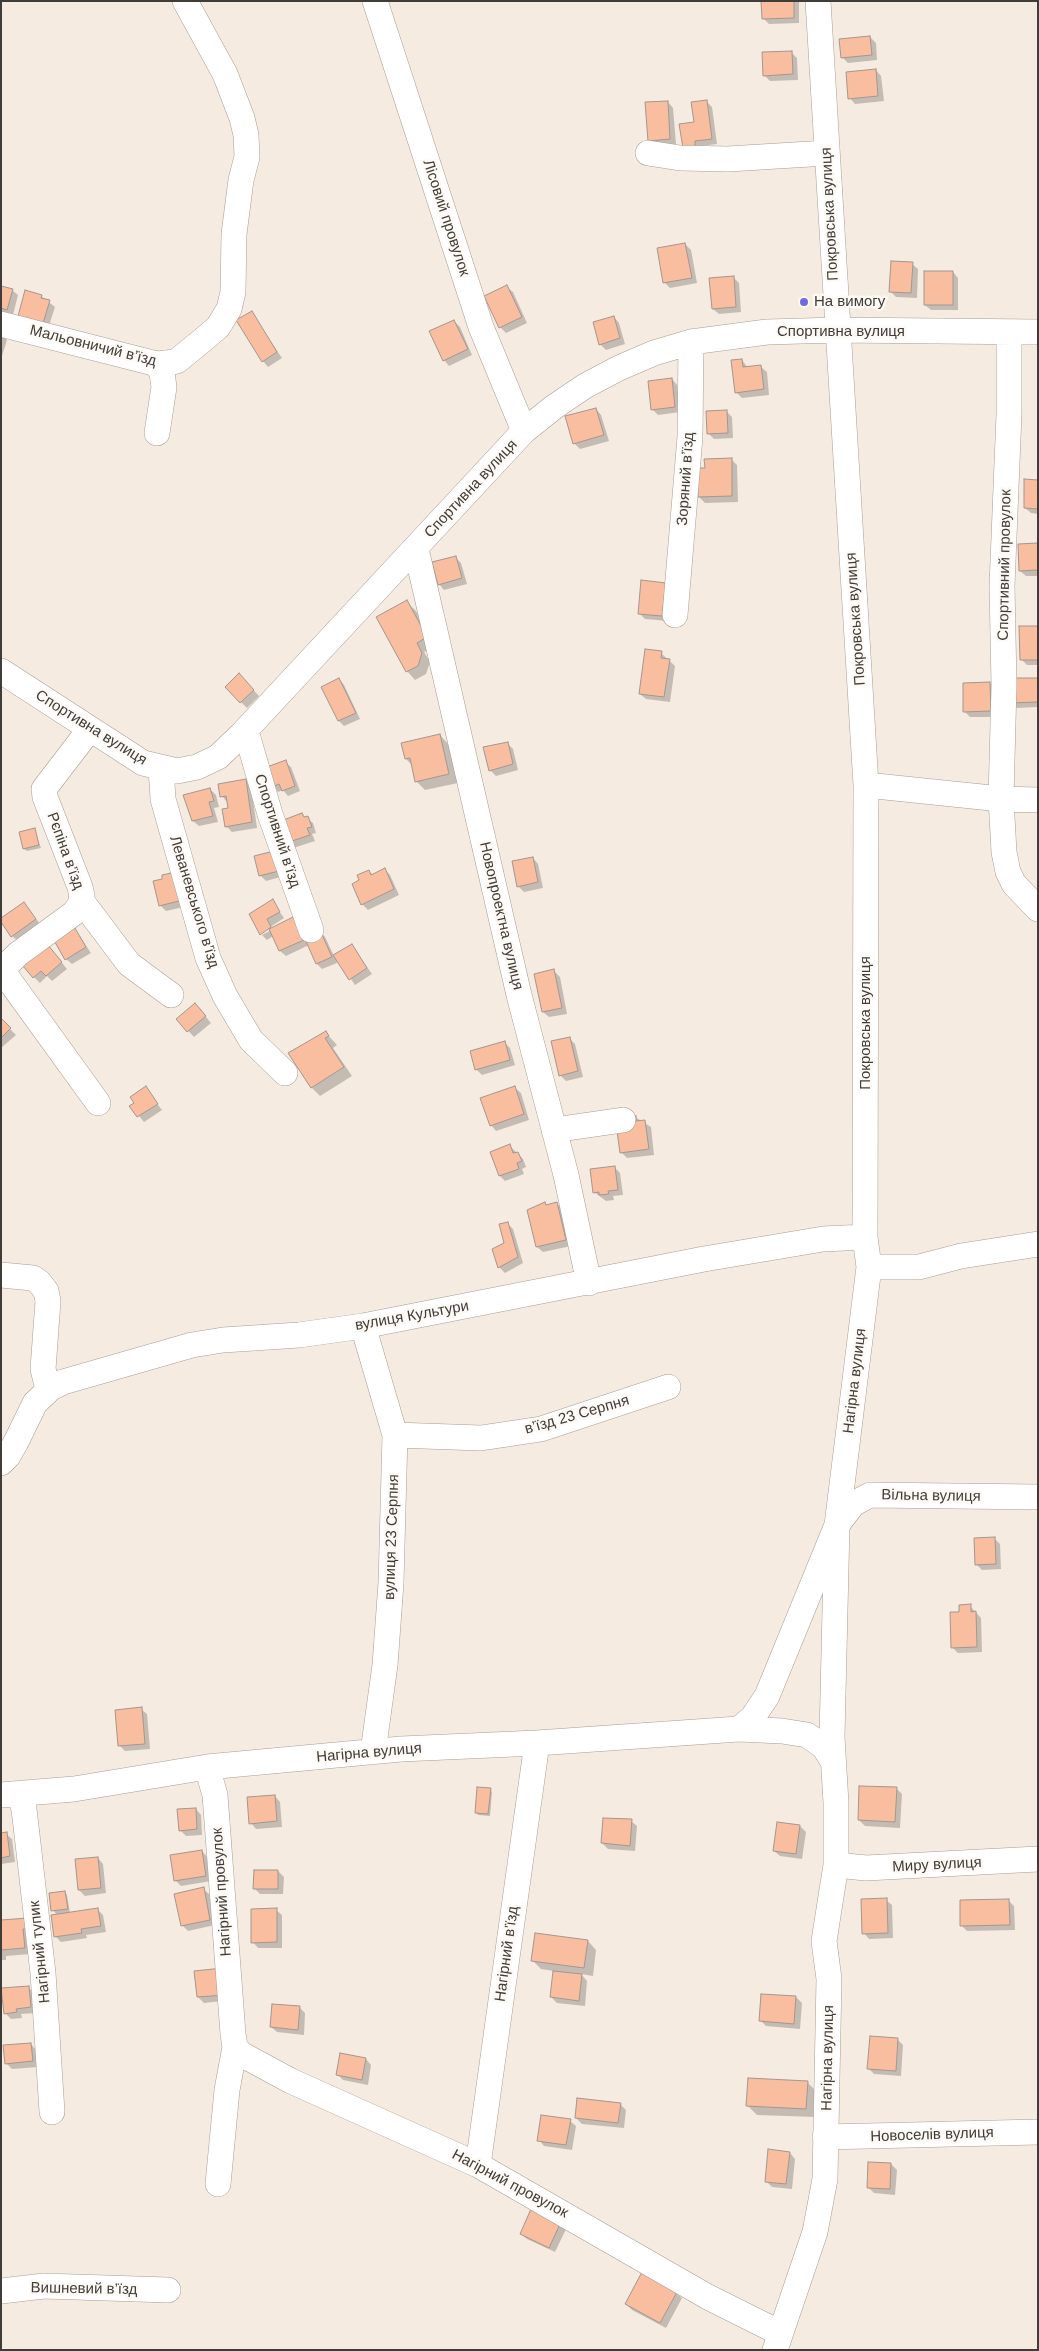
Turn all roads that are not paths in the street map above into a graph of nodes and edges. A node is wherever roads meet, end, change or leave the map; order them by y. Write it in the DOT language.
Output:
graph roads {
  1 [pos="185,1"];
  2 [pos="375,1"];
  3 [pos="818,1"];
  4 [pos="648,153"];
  5 [pos="827,153"];
  6 [pos="1,324"];
  7 [pos="837,330"];
  8 [pos="1009,332"];
  9 [pos="1038,332"];
  10 [pos="691,342"];
  11 [pos="157,364"];
  12 [pos="524,431"];
  13 [pos="157,433"];
  14 [pos="416,548"];
  15 [pos="675,615"];
  16 [pos="1,671"];
  17 [pos="90,729"];
  18 [pos="246,731"];
  19 [pos="161,768"];
  20 [pos="866,784"];
  21 [pos="1001,798"];
  22 [pos="1038,800"];
  23 [pos="81,900"];
  24 [pos="1038,909"];
  25 [pos="311,930"];
  26 [pos="171,995"];
  27 [pos="285,1073"];
  28 [pos="98,1102"];
  29 [pos="623,1120"];
  30 [pos="554,1130"];
  31 [pos="865,1237"];
  32 [pos="1038,1244"];
  33 [pos="869,1266"];
  34 [pos="1,1276"];
  35 [pos="589,1283"];
  36 [pos="363,1326"];
  37 [pos="668,1387"];
  38 [pos="48,1389"];
  39 [pos="395,1435"];
  40 [pos="1,1463"];
  41 [pos="1038,1497"];
  42 [pos="837,1525"];
  43 [pos="739,1729"];
  44 [pos="537,1743"];
  45 [pos="374,1752"];
  46 [pos="832,1760"];
  47 [pos="207,1767"];
  48 [pos="10,1794"];
  49 [pos="1038,1859"];
  50 [pos="836,1865"];
  51 [pos="235,2047"];
  52 [pos="52,2112"];
  53 [pos="1038,2132"];
  54 [pos="825,2137"];
  55 [pos="478,2164"];
  56 [pos="218,2184"];
  57 [pos="168,2290"];
  58 [pos="1,2291"];
  59 [pos="778,2341"];
  1 -- 11 [label="street, Мальовничий в’їзд"];
  2 -- 12 [label="street, Лісовий провулок"];
  3 -- 5 [label="street, Покровська вулиця"];
  4 -- 5 [label="street"];
  5 -- 7 [label="street, Покровська вулиця"];
  6 -- 11 [label="street, Мальовничий в’їзд"];
  7 -- 8 [label="street, Спортивна вулиця"];
  7 -- 10 [label="street, Спортивна вулиця"];
  7 -- 20 [label="street, Покровська вулиця"];
  8 -- 9 [label="street, Спортивна вулиця"];
  8 -- 21 [label="street, Спортивний провулок"];
  10 -- 12 [label="street, Спортивна вулиця"];
  10 -- 15 [label="street, Зоряний в’їзд"];
  11 -- 13 [label="street"];
  12 -- 14 [label="street, Спортивна вулиця"];
  14 -- 18 [label="street, Спортивна вулиця"];
  14 -- 30 [label="street, Новопроектна вулиця"];
  16 -- 17 [label="street, Спортивна вулиця"];
  17 -- 19 [label="street, Спортивна вулиця"];
  17 -- 23 [label="street, Рєпіна в’їзд"];
  18 -- 19 [label="street, Спортивна вулиця"];
  18 -- 25 [label="street, Спортивний в’їзд"];
  19 -- 27 [label="street, Леваневського в’їзд"];
  20 -- 21 [label="street"];
  20 -- 31 [label="street, Покровська вулиця"];
  21 -- 22 [label="street"];
  21 -- 24 [label="street, Спортивний провулок"];
  23 -- 26 [label="street"];
  23 -- 28 [label="street, Рєпіна в’їзд"];
  29 -- 30 [label="street"];
  30 -- 35 [label="street, Новопроектна вулиця"];
  31 -- 33 [label="street, Нагірна вулиця"];
  31 -- 35 [label="street, вулиця Культури"];
  32 -- 33 [label="street"];
  33 -- 42 [label="street, Нагірна вулиця"];
  34 -- 38 [label="street"];
  35 -- 36 [label="street, вулиця Культури"];
  36 -- 38 [label="street, вулиця Культури"];
  36 -- 39 [label="street, вулиця 23 Серпня"];
  37 -- 39 [label="street, в’їзд 23 Серпня"];
  38 -- 40 [label="street, вулиця Культури"];
  39 -- 45 [label="street, вулиця 23 Серпня"];
  41 -- 42 [label="street, Вільна вулиця"];
  42 -- 43 [label="street, Нагірна вулиця"];
  42 -- 46 [label="street, Нагірна вулиця"];
  43 -- 44 [label="street, Нагірна вулиця"];
  43 -- 46 [label="street, Нагірна вулиця"];
  44 -- 45 [label="street, Нагірна вулиця"];
  44 -- 55 [label="street, Нагірний в’їзд"];
  45 -- 47 [label="street, Нагірна вулиця"];
  46 -- 50 [label="street, Нагірна вулиця"];
  47 -- 48 [label="street, Нагірна вулиця"];
  47 -- 51 [label="street, Нагірний провулок"];
  48 -- 52 [label="street, Нагірний тупик"];
  49 -- 50 [label="street, Миру вулиця"];
  50 -- 54 [label="street, Нагірна вулиця"];
  51 -- 55 [label="street, Нагірний провулок"];
  51 -- 56 [label="street, Нагірний провулок"];
  53 -- 54 [label="street, Новоселів вулиця"];
  54 -- 59 [label="street, Нагірна вулиця"];
  55 -- 59 [label="street, Нагірний провулок"];
  57 -- 58 [label="street, Вишневий в’їзд"];
}
